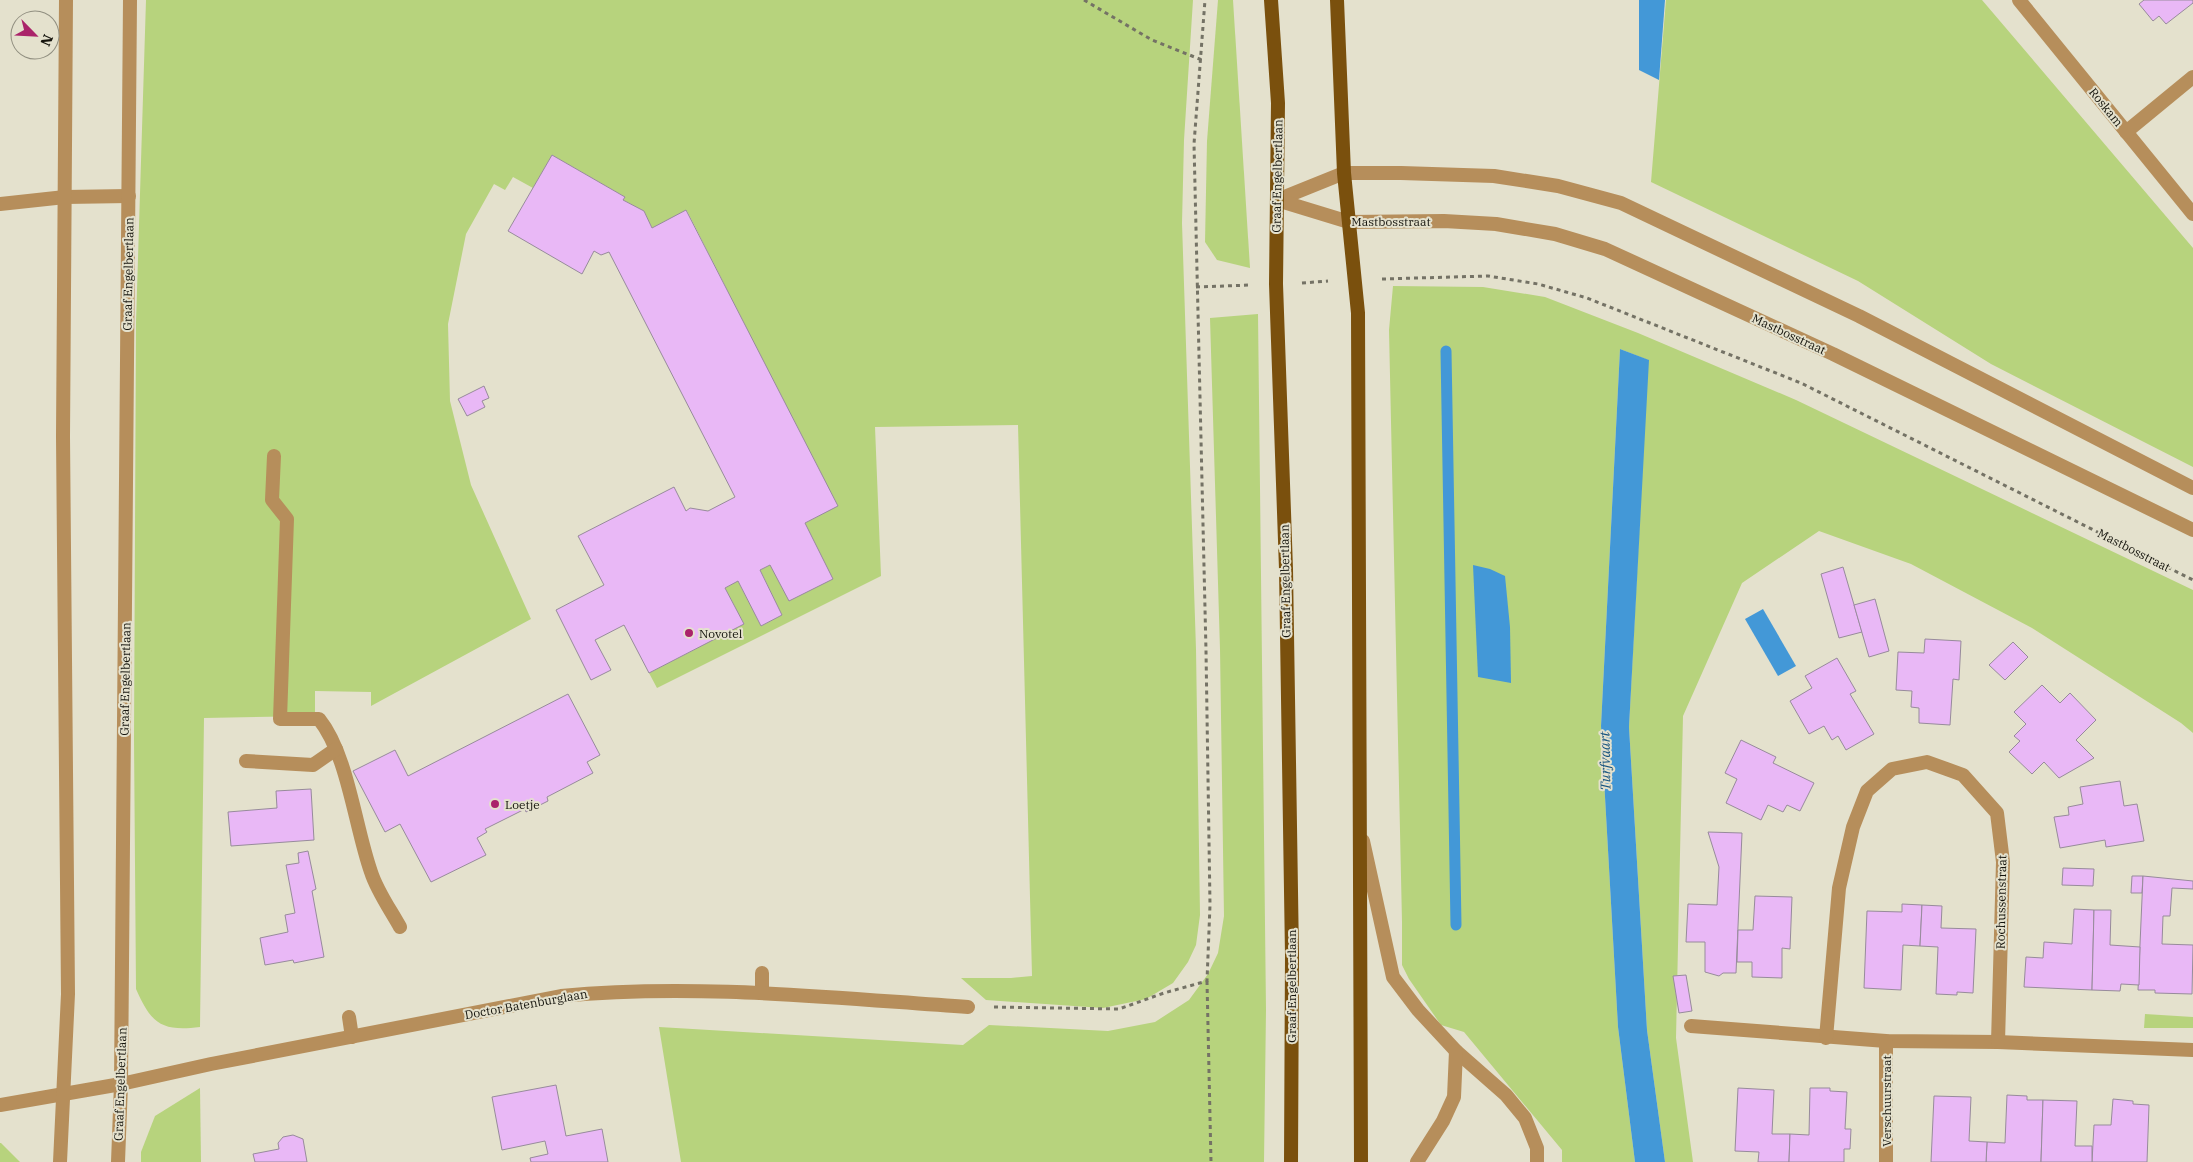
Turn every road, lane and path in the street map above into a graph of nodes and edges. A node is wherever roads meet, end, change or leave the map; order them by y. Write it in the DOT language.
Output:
graph roads {
  1 [pos="66,0"];
  2 [pos="130,0"];
  3 [pos="1084,0"];
  4 [pos="1205,0"];
  5 [pos="1271,0"];
  6 [pos="1337,0"];
  7 [pos="2019,0"];
  8 [pos="1202,60"];
  9 [pos="2193,77"];
  10 [pos="2126,132"];
  11 [pos="1344,173"];
  12 [pos="129,196"];
  13 [pos="65,197"];
  14 [pos="1277,200"];
  15 [pos="0,204"];
  16 [pos="2193,214"];
  17 [pos="1349,222"];
  18 [pos="1355,280"];
  19 [pos="1276,284"];
  20 [pos="1196,288"];
  21 [pos="274,456"];
  22 [pos="2193,488"];
  23 [pos="2193,530"];
  24 [pos="2193,580"];
  25 [pos="336,749"];
  26 [pos="246,761"];
  27 [pos="1361,832"];
  28 [pos="400,927"];
  29 [pos="762,973"];
  30 [pos="1207,981"];
  31 [pos="762,993"];
  32 [pos="968,1007"];
  33 [pos="349,1017"];
  34 [pos="1691,1026"];
  35 [pos="352,1036"];
  36 [pos="1826,1038"];
  37 [pos="1886,1040"];
  38 [pos="1998,1042"];
  39 [pos="2193,1050"];
  40 [pos="1456,1051"];
  41 [pos="121,1084"];
  42 [pos="63,1094"];
  43 [pos="0,1105"];
  44 [pos="60,1162"];
  45 [pos="118,1162"];
  46 [pos="1211,1162"];
  47 [pos="1291,1162"];
  48 [pos="1361,1162"];
  49 [pos="1417,1162"];
  50 [pos="1537,1162"];
  51 [pos="1886,1162"];
  1 -- 13 [label="street"];
  2 -- 12 [label="street, Graaf Engelbertlaan"];
  3 -- 8 [label="path"];
  4 -- 8 [label="path"];
  5 -- 14 [label="main road, Graaf Engelbertlaan"];
  6 -- 11 [label="main road"];
  7 -- 10 [label="street, Roskam"];
  8 -- 20 [label="path"];
  9 -- 10 [label="street"];
  10 -- 16 [label="street, Roskam"];
  11 -- 14 [label="street"];
  11 -- 17 [label="main road"];
  11 -- 22 [label="street"];
  12 -- 13 [label="street"];
  12 -- 41 [label="street, Graaf Engelbertlaan"];
  13 -- 15 [label="street"];
  13 -- 42 [label="street"];
  14 -- 17 [label="street, Mastbosstraat"];
  14 -- 19 [label="main road, Graaf Engelbertlaan"];
  17 -- 18 [label="main road"];
  17 -- 23 [label="street, Mastbosstraat"];
  18 -- 19 [label="path, Mastbosstraat"];
  18 -- 24 [label="path, Mastbosstraat"];
  18 -- 27 [label="main road"];
  19 -- 20 [label="path, Mastbosstraat"];
  19 -- 47 [label="main road, Graaf Engelbertlaan"];
  20 -- 30 [label="path"];
  21 -- 25 [label="street"];
  25 -- 26 [label="street"];
  25 -- 28 [label="street"];
  27 -- 40 [label="street"];
  27 -- 48 [label="main road"];
  29 -- 31 [label="street"];
  30 -- 32 [label="path"];
  30 -- 46 [label="path"];
  31 -- 32 [label="street, Doctor Batenburglaan"];
  31 -- 35 [label="street, Doctor Batenburglaan"];
  33 -- 35 [label="street"];
  34 -- 36 [label="street"];
  35 -- 41 [label="street, Doctor Batenburglaan"];
  36 -- 37 [label="street"];
  36 -- 38 [label="street, Rochussenstraat"];
  37 -- 38 [label="street"];
  37 -- 51 [label="street, Verschuurstraat"];
  38 -- 39 [label="street"];
  40 -- 49 [label="street"];
  40 -- 50 [label="street"];
  41 -- 42 [label="street, Doctor Batenburglaan"];
  41 -- 45 [label="street, Graaf Engelbertlaan"];
  42 -- 43 [label="street, Doctor Batenburglaan"];
  42 -- 44 [label="street"];
}
